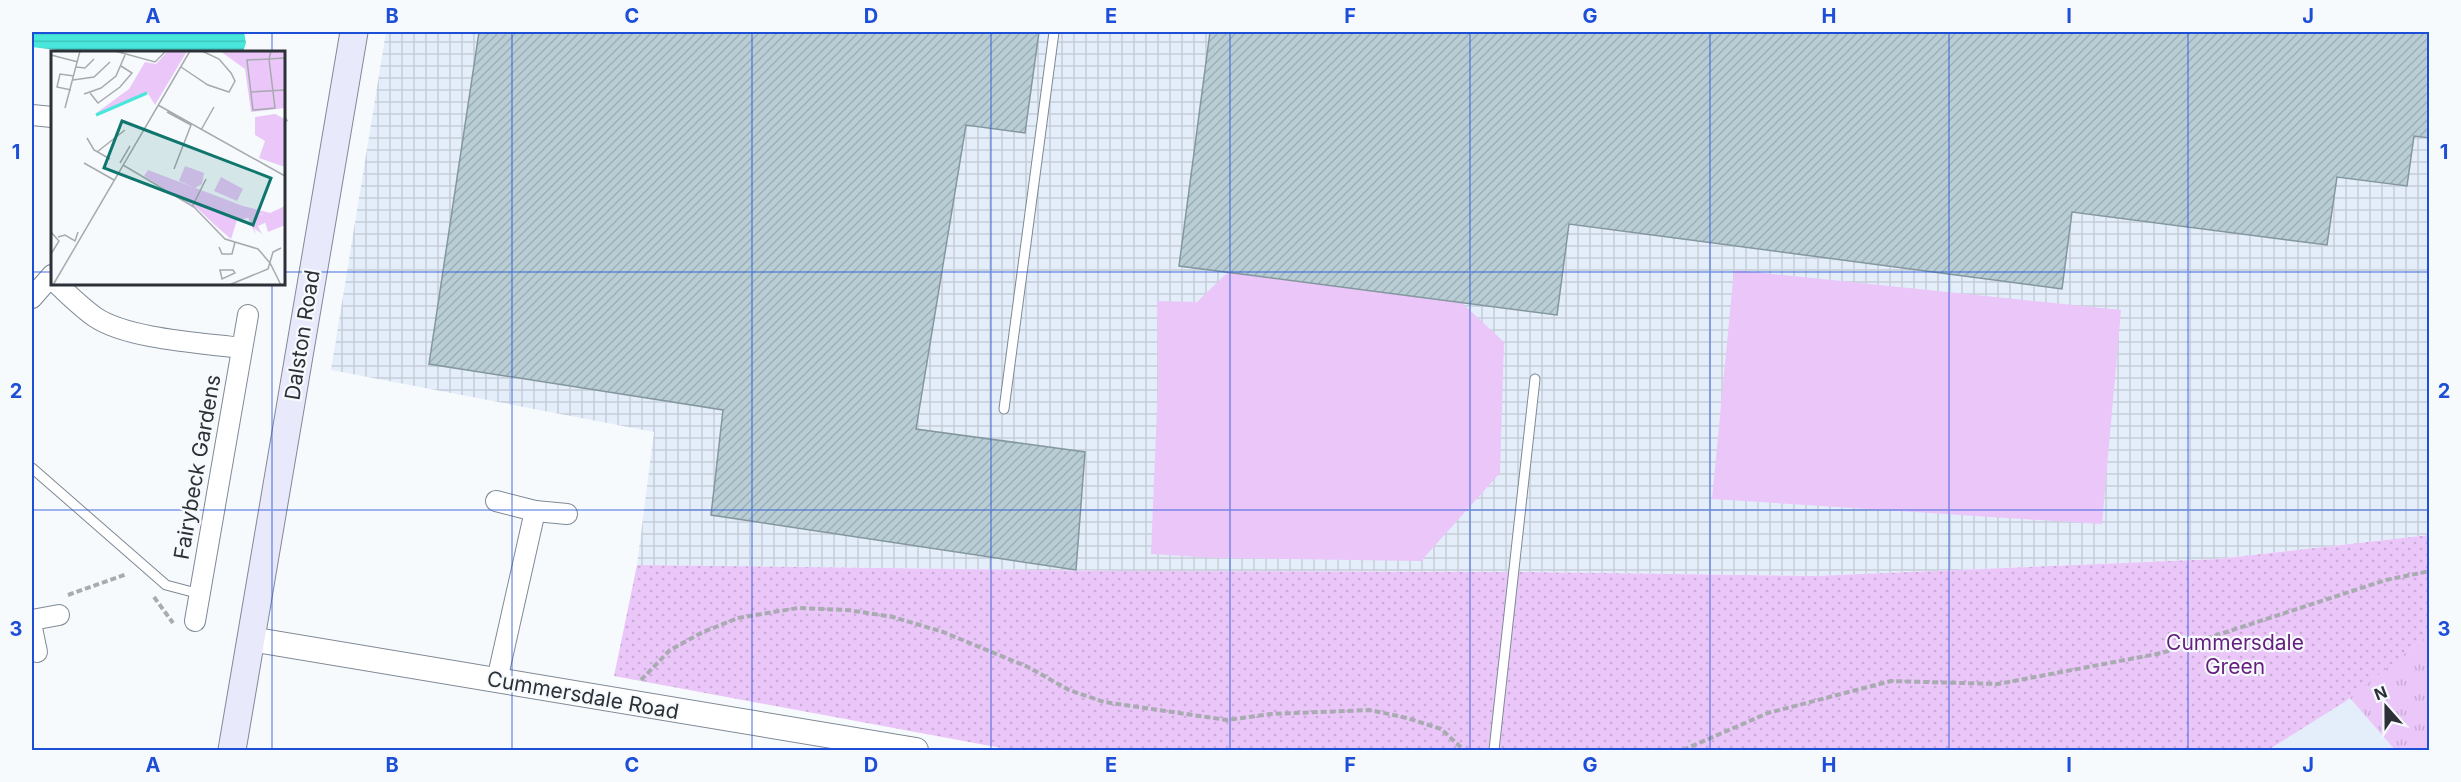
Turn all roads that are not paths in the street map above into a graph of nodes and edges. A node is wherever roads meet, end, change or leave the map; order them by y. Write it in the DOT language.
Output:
graph roads {
  1 [pos="354,32"];
  2 [pos="1054,32"];
  3 [pos="32,115"];
  4 [pos="51,117"];
  5 [pos="51,281"];
  6 [pos="60,285"];
  7 [pos="32,298"];
  8 [pos="248,315"];
  9 [pos="241,348"];
  10 [pos="1535,379"];
  11 [pos="1004,409"];
  12 [pos="32,468"];
  13 [pos="496,501"];
  14 [pos="535,511"];
  15 [pos="567,514"];
  16 [pos="200,594"];
  17 [pos="58,615"];
  18 [pos="32,620"];
  19 [pos="195,621"];
  20 [pos="32,627"];
  21 [pos="250,639"];
  22 [pos="37,651"];
  23 [pos="497,680"];
  24 [pos="232,750"];
  25 [pos="916,750"];
  26 [pos="1494,750"];
  1 -- 21 [label="main road, Dalston Road"];
  2 -- 11 [label="lane"];
  3 -- 4 [label="street"];
  5 -- 7 [label="street, Fairybeck Gardens"];
  6 -- 9 [label="street, Fairybeck Gardens"];
  8 -- 9 [label="street, Fairybeck Gardens"];
  9 -- 16 [label="street, Fairybeck Gardens"];
  10 -- 26 [label="lane"];
  12 -- 16 [label="lane, Fairybeck Gardens"];
  13 -- 14 [label="street"];
  14 -- 15 [label="street"];
  14 -- 23 [label="street"];
  16 -- 19 [label="street, Fairybeck Gardens"];
  17 -- 18 [label="street"];
  20 -- 22 [label="street"];
  21 -- 23 [label="street, Cummersdale Road"];
  21 -- 24 [label="main road, Dalston Road"];
  23 -- 25 [label="street, Cummersdale Road"];
}
